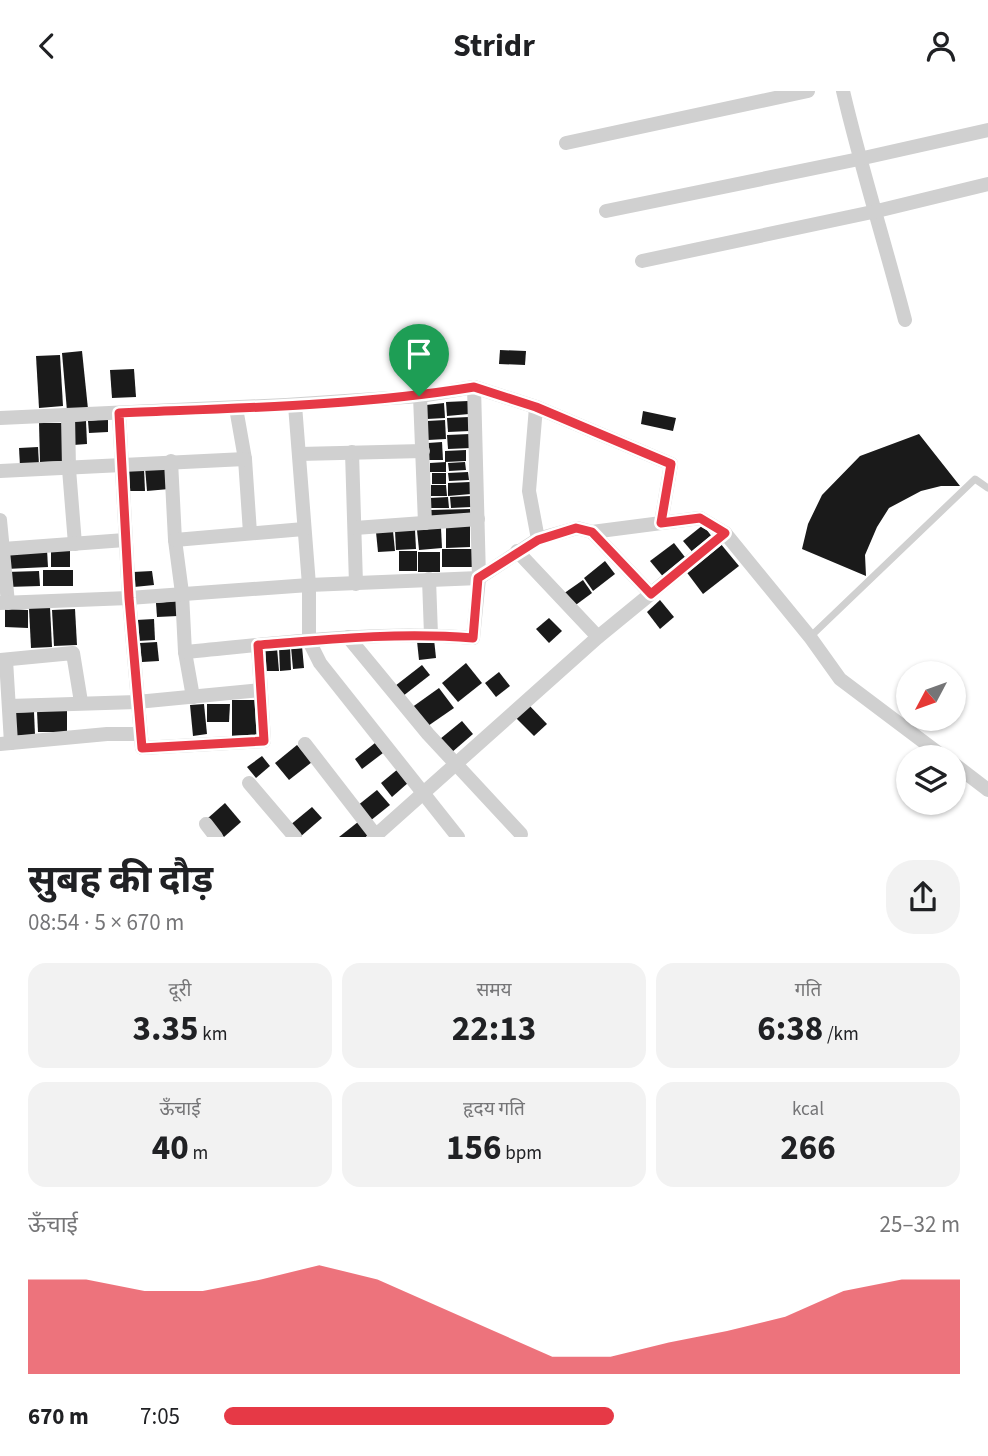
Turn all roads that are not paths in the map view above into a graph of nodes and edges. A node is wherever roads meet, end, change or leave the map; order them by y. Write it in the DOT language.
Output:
graph roads {
  1 [pos="808,91"];
  2 [pos="843,91"];
  3 [pos="988,130"];
  4 [pos="566,143"];
  5 [pos="859,159"];
  6 [pos="988,184"];
  7 [pos="606,211"];
  8 [pos="877,211"];
  9 [pos="642,261"];
  10 [pos="905,320"];
  11 [pos="474,387"];
  12 [pos="419,396"];
  13 [pos="295,405"];
  14 [pos="536,407"];
  15 [pos="236,408"];
  16 [pos="119,413"];
  17 [pos="68,415"];
  18 [pos="0,418"];
  19 [pos="423,451"];
  20 [pos="352,452"];
  21 [pos="299,454"];
  22 [pos="245,459"];
  23 [pos="171,461"];
  24 [pos="121,466"];
  25 [pos="69,469"];
  26 [pos="0,471"];
  27 [pos="988,488"];
  28 [pos="478,519"];
  29 [pos="0,520"];
  30 [pos="425,523"];
  31 [pos="661,523"];
  32 [pos="355,528"];
  33 [pos="304,529"];
  34 [pos="592,532"];
  35 [pos="250,533"];
  36 [pos="725,533"];
  37 [pos="125,540"];
  38 [pos="538,540"];
  39 [pos="175,541"];
  40 [pos="75,544"];
  41 [pos="4,549"];
  42 [pos="517,551"];
  43 [pos="478,578"];
  44 [pos="429,579"];
  45 [pos="356,584"];
  46 [pos="309,585"];
  47 [pos="182,593"];
  48 [pos="651,594"];
  49 [pos="129,598"];
  50 [pos="4,603"];
  51 [pos="431,635"];
  52 [pos="348,637"];
  53 [pos="597,637"];
  54 [pos="810,637"];
  55 [pos="309,641"];
  56 [pos="258,645"];
  57 [pos="185,652"];
  58 [pos="3,660"];
  59 [pos="261,690"];
  60 [pos="193,697"];
  61 [pos="81,702"];
  62 [pos="137,702"];
  63 [pos="9,706"];
  64 [pos="140,734"];
  65 [pos="5,744"];
  66 [pos="304,744"];
  67 [pos="928,745"];
  68 [pos="457,764"];
  69 [pos="966,773"];
  70 [pos="249,783"];
  71 [pos="988,790"];
  72 [pos="423,794"];
  73 [pos="206,824"];
  74 [pos="521,834"];
  75 [pos="376,836"];
  76 [pos="216,837"];
  77 [pos="295,837"];
  78 [pos="458,837"];
  1 -- 4 [label="street"];
  2 -- 5 [label="street"];
  3 -- 5 [label="street"];
  5 -- 7 [label="street"];
  5 -- 8 [label="street"];
  6 -- 8 [label="street"];
  8 -- 9 [label="street"];
  8 -- 10 [label="street"];
  11 -- 12 [label="street"];
  11 -- 14 [label="street"];
  11 -- 28 [label="street"];
  12 -- 13 [label="street"];
  12 -- 19 [label="street"];
  13 -- 15 [label="street"];
  13 -- 21 [label="street"];
  14 -- 31 [label="street"];
  14 -- 38 [label="street"];
  15 -- 16 [label="street"];
  15 -- 22 [label="street"];
  16 -- 17 [label="street"];
  16 -- 24 [label="street"];
  17 -- 18 [label="street"];
  17 -- 25 [label="street"];
  19 -- 20 [label="street"];
  19 -- 30 [label="street"];
  20 -- 21 [label="street"];
  20 -- 32 [label="street"];
  21 -- 33 [label="street"];
  22 -- 23 [label="street"];
  22 -- 35 [label="street"];
  23 -- 24 [label="street"];
  23 -- 39 [label="street"];
  24 -- 25 [label="street"];
  24 -- 37 [label="street"];
  25 -- 26 [label="street"];
  25 -- 40 [label="street"];
  27 -- 54 [label="lane"];
  28 -- 30 [label="street"];
  28 -- 43 [label="street"];
  29 -- 41 [label="street"];
  30 -- 32 [label="street"];
  31 -- 34 [label="street"];
  31 -- 36 [label="street"];
  32 -- 45 [label="street"];
  33 -- 35 [label="street"];
  33 -- 46 [label="street"];
  34 -- 38 [label="street"];
  34 -- 48 [label="street"];
  35 -- 39 [label="street"];
  36 -- 48 [label="street"];
  36 -- 54 [label="street"];
  37 -- 40 [label="street"];
  37 -- 49 [label="street"];
  38 -- 42 [label="street"];
  39 -- 47 [label="street"];
  40 -- 41 [label="street"];
  41 -- 50 [label="street"];
  42 -- 43 [label="street"];
  42 -- 53 [label="street"];
  43 -- 44 [label="street"];
  43 -- 51 [label="street"];
  44 -- 45 [label="street"];
  44 -- 51 [label="street"];
  45 -- 46 [label="street"];
  46 -- 47 [label="street"];
  46 -- 55 [label="street"];
  47 -- 49 [label="street"];
  47 -- 57 [label="street"];
  48 -- 53 [label="street"];
  49 -- 50 [label="street"];
  49 -- 62 [label="street"];
  51 -- 52 [label="street"];
  52 -- 55 [label="street"];
  52 -- 68 [label="street"];
  53 -- 68 [label="street"];
  54 -- 67 [label="street"];
  55 -- 56 [label="street"];
  55 -- 72 [label="street"];
  56 -- 57 [label="street"];
  56 -- 59 [label="street"];
  57 -- 60 [label="street"];
  58 -- 61 [label="street"];
  58 -- 63 [label="street"];
  59 -- 60 [label="street"];
  59 -- 64 [label="street"];
  60 -- 62 [label="street"];
  61 -- 62 [label="street"];
  61 -- 63 [label="street"];
  62 -- 64 [label="street"];
  63 -- 65 [label="street"];
  64 -- 65 [label="street"];
  66 -- 75 [label="street"];
  68 -- 72 [label="street"];
  68 -- 74 [label="street"];
  69 -- 71 [label="street"];
  70 -- 77 [label="street"];
  72 -- 75 [label="street"];
  72 -- 78 [label="street"];
  73 -- 76 [label="street"];
}
